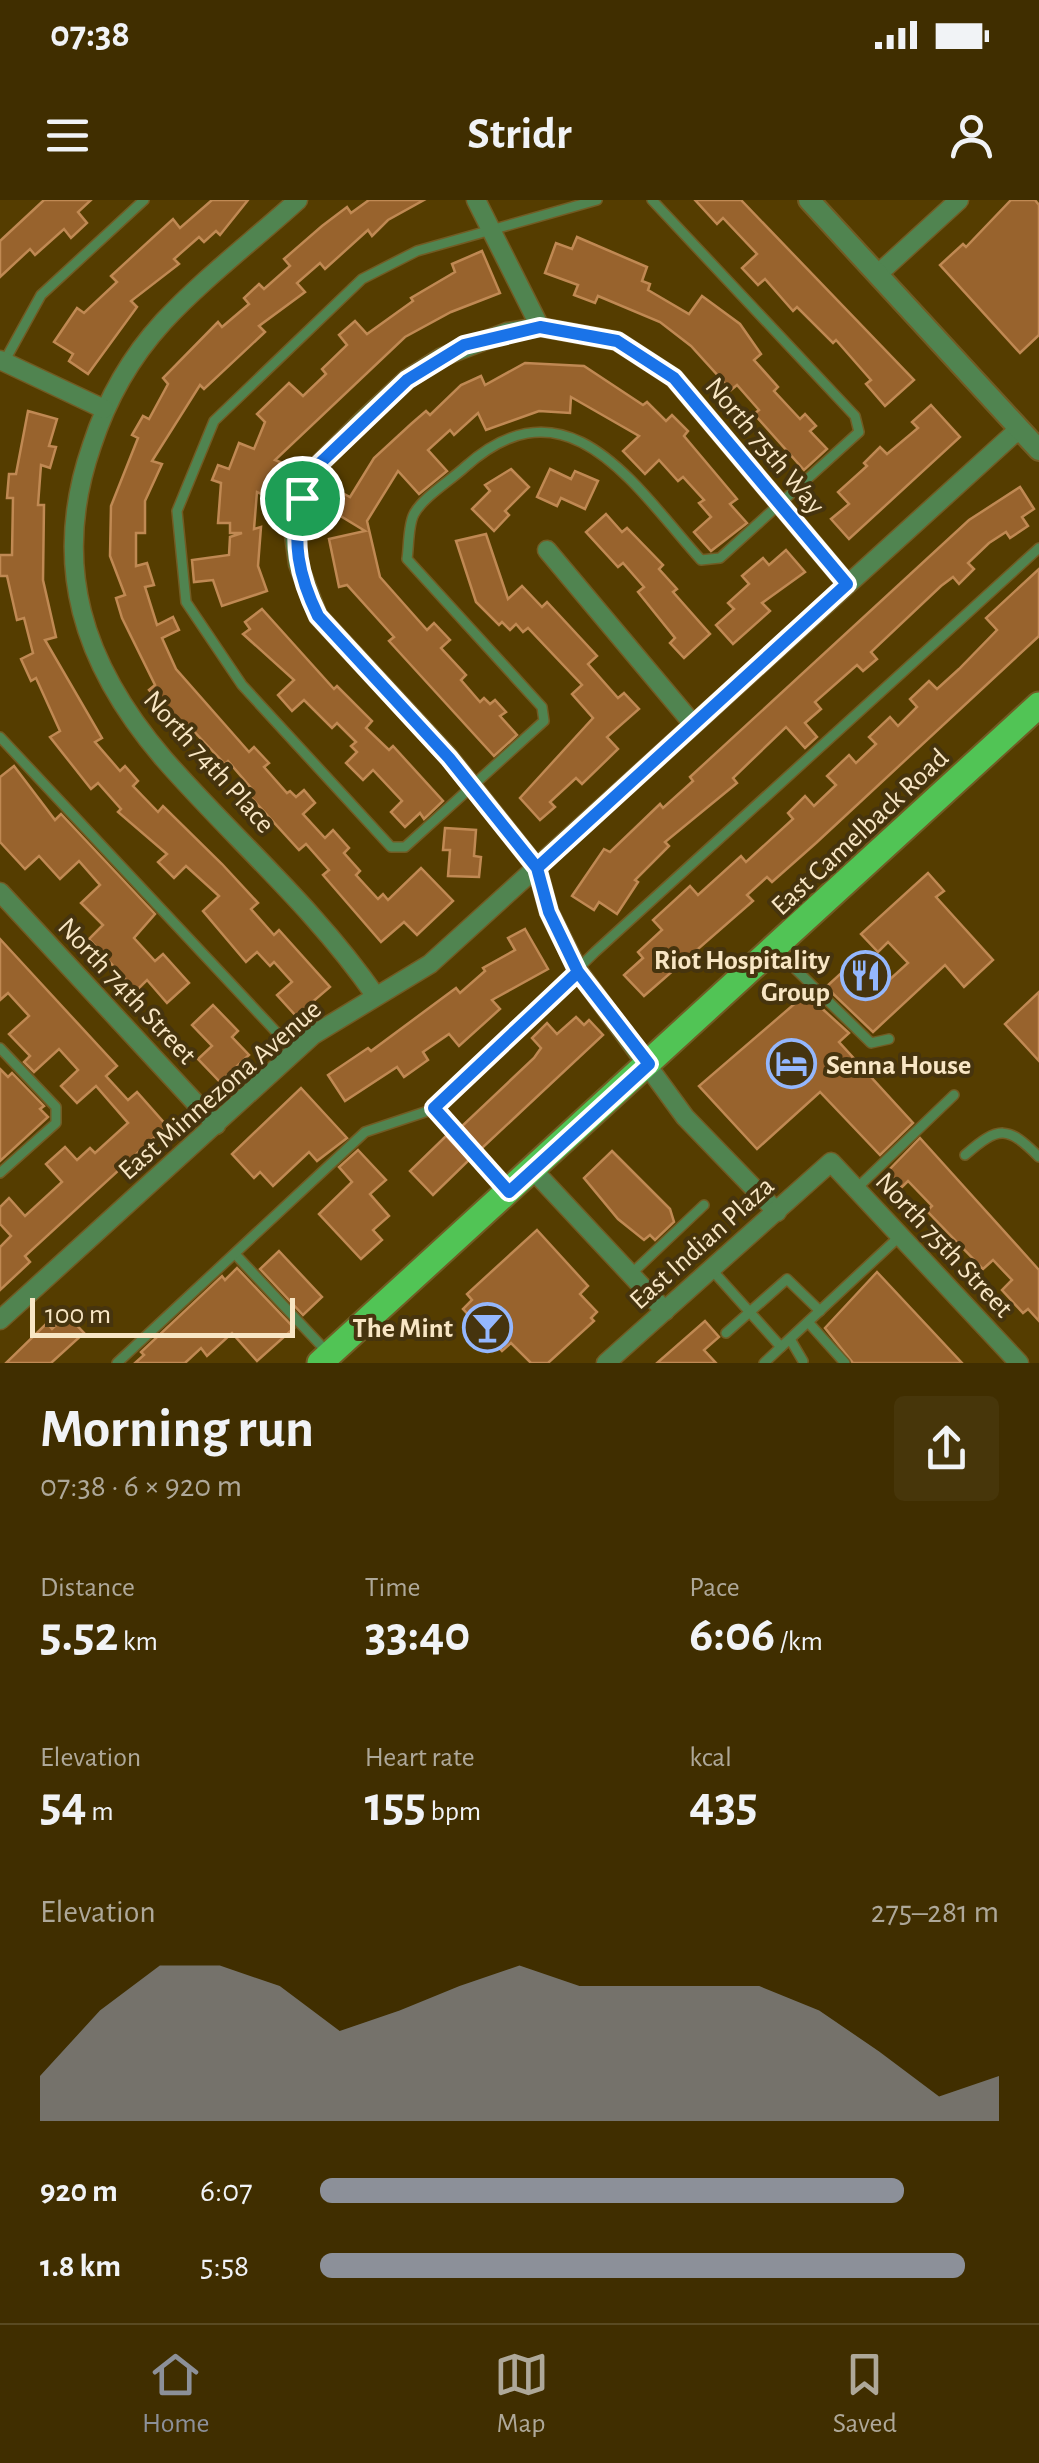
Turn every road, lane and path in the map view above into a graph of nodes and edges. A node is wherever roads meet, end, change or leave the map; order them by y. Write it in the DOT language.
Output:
graph roads {
  1 [pos="144,200"];
  2 [pos="298,200"];
  3 [pos="476,200"];
  4 [pos="597,200"];
  5 [pos="652,200"];
  6 [pos="810,200"];
  7 [pos="958,200"];
  8 [pos="493,228"];
  9 [pos="878,274"];
  10 [pos="540,327"];
  11 [pos="1,364"];
  12 [pos="104,409"];
  13 [pos="1018,429"];
  14 [pos="1039,450"];
  15 [pos="780,504"];
  16 [pos="1039,548"];
  17 [pos="547,550"];
  18 [pos="847,584"];
  19 [pos="1039,706"];
  20 [pos="693,724"];
  21 [pos="0,736"];
  22 [pos="472,786"];
  23 [pos="537,868"];
  24 [pos="0,892"];
  25 [pos="775,949"];
  26 [pos="578,972"];
  27 [pos="375,996"];
  28 [pos="889,1039"];
  29 [pos="0,1048"];
  30 [pos="295,1052"];
  31 [pos="649,1064"];
  32 [pos="954,1095"];
  33 [pos="434,1108"];
  34 [pos="216,1125"];
  35 [pos="965,1156"];
  36 [pos="1039,1158"];
  37 [pos="831,1162"];
  38 [pos="533,1170"];
  39 [pos="0,1174"];
  40 [pos="856,1189"];
  41 [pos="509,1192"];
  42 [pos="704,1205"];
  43 [pos="777,1212"];
  44 [pos="900,1236"];
  45 [pos="235,1254"];
  46 [pos="712,1270"];
  47 [pos="630,1274"];
  48 [pos="820,1310"];
  49 [pos="665,1311"];
  50 [pos="750,1312"];
  51 [pos="0,1320"];
  52 [pos="808,1322"];
  53 [pos="726,1333"];
  54 [pos="786,1343"];
  55 [pos="323,1360"];
  56 [pos="803,1361"];
  57 [pos="118,1363"];
  58 [pos="606,1363"];
  59 [pos="764,1363"];
  60 [pos="845,1363"];
  61 [pos="1019,1363"];
  1 -- 11 [label="lane"];
  2 -- 12 [label="street, North 74th Place"];
  3 -- 8 [label="street"];
  4 -- 8 [label="lane"];
  5 -- 15 [label="lane"];
  6 -- 9 [label="street"];
  7 -- 9 [label="street"];
  8 -- 10 [label="street"];
  8 -- 22 [label="lane"];
  9 -- 13 [label="street"];
  10 -- 15 [label="street, North 75th Way"];
  10 -- 22 [label="street"];
  11 -- 12 [label="street"];
  12 -- 27 [label="street, North 74th Place"];
  13 -- 14 [label="street"];
  13 -- 18 [label="street, East Minnezona Avenue"];
  15 -- 18 [label="street, North 75th Way"];
  15 -- 22 [label="lane"];
  16 -- 26 [label="lane"];
  17 -- 20 [label="street"];
  18 -- 20 [label="street, East Minnezona Avenue"];
  19 -- 25 [label="main road, East Camelback Road"];
  20 -- 23 [label="street, East Minnezona Avenue"];
  21 -- 30 [label="lane"];
  22 -- 23 [label="street"];
  23 -- 26 [label="street"];
  23 -- 27 [label="street, East Minnezona Avenue"];
  24 -- 34 [label="street, North 74th Street"];
  25 -- 28 [label="lane"];
  25 -- 31 [label="main road, East Camelback Road"];
  26 -- 31 [label="street"];
  26 -- 33 [label="lane"];
  27 -- 30 [label="street, East Minnezona Avenue"];
  29 -- 39 [label="lane"];
  30 -- 34 [label="street, East Minnezona Avenue"];
  31 -- 38 [label="main road, East Camelback Road"];
  31 -- 43 [label="street"];
  32 -- 40 [label="lane"];
  33 -- 41 [label="lane"];
  33 -- 45 [label="lane"];
  34 -- 51 [label="street, East Minnezona Avenue"];
  35 -- 36 [label="lane"];
  37 -- 40 [label="street, North 75th Street"];
  37 -- 43 [label="street, East Indian Plaza"];
  38 -- 41 [label="main road, East Camelback Road"];
  38 -- 47 [label="street"];
  40 -- 44 [label="street, North 75th Street"];
  41 -- 55 [label="main road, East Camelback Road"];
  42 -- 47 [label="lane"];
  43 -- 46 [label="street, East Indian Plaza"];
  44 -- 48 [label="lane"];
  44 -- 61 [label="street, North 75th Street"];
  45 -- 55 [label="lane"];
  45 -- 57 [label="lane"];
  46 -- 49 [label="street, East Indian Plaza"];
  46 -- 50 [label="lane"];
  47 -- 49 [label="street"];
  48 -- 50 [label="lane"];
  48 -- 52 [label="lane"];
  49 -- 58 [label="street, East Indian Plaza"];
  50 -- 53 [label="lane"];
  50 -- 54 [label="lane"];
  52 -- 54 [label="lane"];
  52 -- 60 [label="lane"];
  54 -- 56 [label="lane"];
  54 -- 59 [label="lane"];
}
